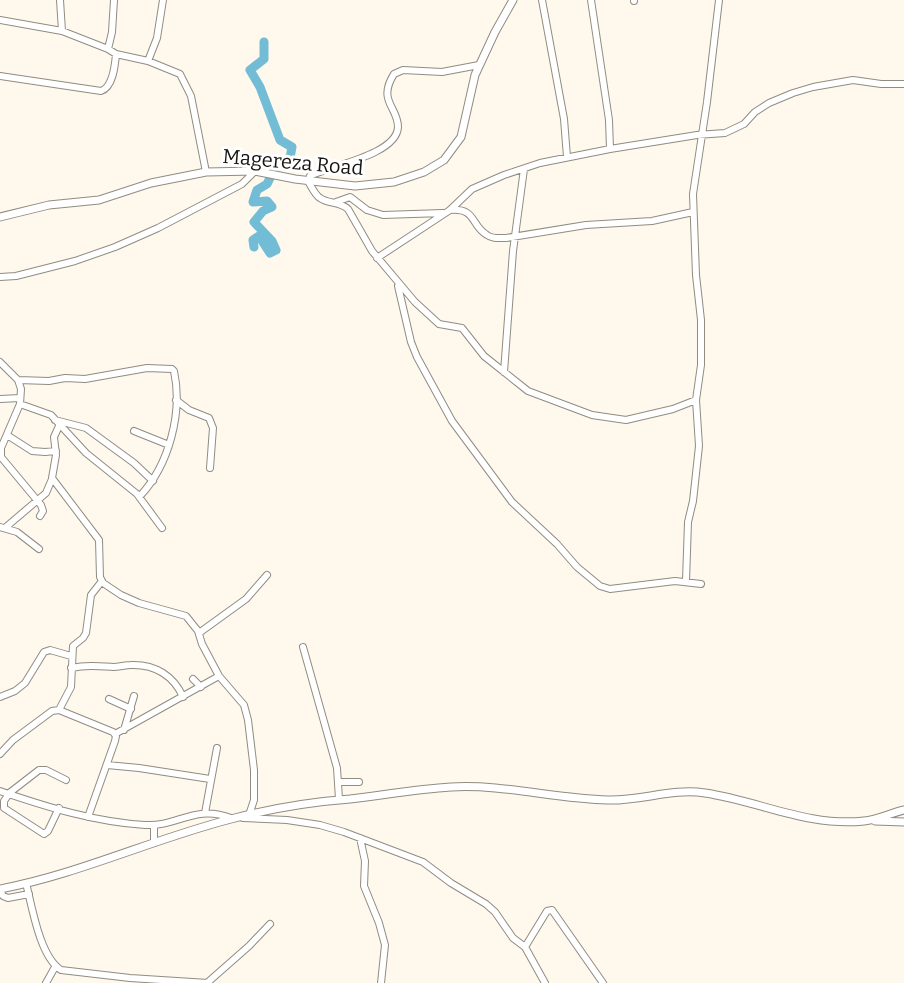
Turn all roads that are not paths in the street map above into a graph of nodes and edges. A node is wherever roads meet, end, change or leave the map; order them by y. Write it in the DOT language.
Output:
graph roads {
  1 [pos="60,0"];
  2 [pos="114,0"];
  3 [pos="163,0"];
  4 [pos="513,0"];
  5 [pos="542,0"];
  6 [pos="591,0"];
  7 [pos="719,0"];
  8 [pos="0,20"];
  9 [pos="62,31"];
  10 [pos="108,49"];
  11 [pos="116,54"];
  12 [pos="148,61"];
  13 [pos="479,65"];
  14 [pos="0,76"];
  15 [pos="904,84"];
  16 [pos="701,135"];
  17 [pos="610,149"];
  18 [pos="567,157"];
  19 [pos="524,169"];
  20 [pos="255,171"];
  21 [pos="206,172"];
  22 [pos="308,181"];
  23 [pos="336,202"];
  24 [pos="447,212"];
  25 [pos="693,212"];
  26 [pos="0,217"];
  27 [pos="514,238"];
  28 [pos="377,258"];
  29 [pos="0,277"];
  30 [pos="397,283"];
  31 [pos="0,362"];
  32 [pos="504,372"];
  33 [pos="18,380"];
  34 [pos="0,399"];
  35 [pos="176,400"];
  36 [pos="696,400"];
  37 [pos="20,401"];
  38 [pos="57,423"];
  39 [pos="134,431"];
  40 [pos="7,435"];
  41 [pos="169,445"];
  42 [pos="56,451"];
  43 [pos="210,468"];
  44 [pos="52,479"];
  45 [pos="153,481"];
  46 [pos="140,496"];
  47 [pos="37,500"];
  48 [pos="40,516"];
  49 [pos="2,528"];
  50 [pos="162,528"];
  51 [pos="39,549"];
  52 [pos="267,575"];
  53 [pos="102,581"];
  54 [pos="686,581"];
  55 [pos="700,584"];
  56 [pos="199,633"];
  57 [pos="303,647"];
  58 [pos="71,656"];
  59 [pos="71,668"];
  60 [pos="219,676"];
  61 [pos="193,679"];
  62 [pos="201,687"];
  63 [pos="134,696"];
  64 [pos="0,697"];
  65 [pos="183,697"];
  66 [pos="109,699"];
  67 [pos="131,709"];
  68 [pos="59,710"];
  69 [pos="124,730"];
  70 [pos="115,734"];
  71 [pos="216,748"];
  72 [pos="0,754"];
  73 [pos="107,765"];
  74 [pos="210,779"];
  75 [pos="66,780"];
  76 [pos="339,782"];
  77 [pos="359,782"];
  78 [pos="0,791"];
  79 [pos="9,794"];
  80 [pos="339,799"];
  81 [pos="59,808"];
  82 [pos="904,810"];
  83 [pos="205,813"];
  84 [pos="249,815"];
  85 [pos="88,817"];
  86 [pos="235,818"];
  87 [pos="867,821"];
  88 [pos="904,822"];
  89 [pos="154,825"];
  90 [pos="360,838"];
  91 [pos="154,843"];
  92 [pos="26,883"];
  93 [pos="0,890"];
  94 [pos="29,894"];
  95 [pos="270,924"];
  96 [pos="525,947"];
  97 [pos="56,967"];
  98 [pos="46,983"];
  99 [pos="208,983"];
  100 [pos="381,983"];
  101 [pos="545,983"];
  102 [pos="603,983"];
  1 -- 9 [label="street"];
  2 -- 10 [label="street"];
  3 -- 12 [label="street"];
  4 -- 13 [label="street, Magereza Road"];
  5 -- 18 [label="street"];
  6 -- 17 [label="street"];
  7 -- 16 [label="street"];
  8 -- 9 [label="street"];
  9 -- 10 [label="street"];
  10 -- 11 [label="street"];
  11 -- 12 [label="street"];
  11 -- 14 [label="street"];
  12 -- 21 [label="street"];
  13 -- 22 [label="street, Magereza Road"];
  13 -- 22 [label="street"];
  15 -- 16 [label="street"];
  16 -- 17 [label="street"];
  16 -- 25 [label="street"];
  17 -- 18 [label="street"];
  18 -- 19 [label="street"];
  19 -- 24 [label="street"];
  19 -- 27 [label="street"];
  20 -- 21 [label="street, Magereza Road"];
  20 -- 22 [label="street, Magereza Road"];
  20 -- 29 [label="street"];
  21 -- 26 [label="street, Magereza Road"];
  22 -- 23 [label="street"];
  23 -- 24 [label="street"];
  23 -- 28 [label="street"];
  24 -- 27 [label="street"];
  24 -- 28 [label="street"];
  25 -- 27 [label="street"];
  25 -- 36 [label="street"];
  27 -- 32 [label="street"];
  28 -- 30 [label="street"];
  30 -- 32 [label="street"];
  30 -- 54 [label="street"];
  31 -- 33 [label="street"];
  32 -- 36 [label="street"];
  33 -- 35 [label="street"];
  33 -- 37 [label="street"];
  34 -- 37 [label="street"];
  35 -- 41 [label="street"];
  35 -- 43 [label="street"];
  36 -- 54 [label="street"];
  37 -- 38 [label="street"];
  37 -- 40 [label="street"];
  38 -- 42 [label="street"];
  38 -- 45 [label="street"];
  38 -- 46 [label="street"];
  39 -- 41 [label="street"];
  40 -- 42 [label="street"];
  40 -- 47 [label="street"];
  41 -- 45 [label="street"];
  42 -- 44 [label="street"];
  44 -- 47 [label="street"];
  44 -- 53 [label="street"];
  45 -- 46 [label="street"];
  46 -- 50 [label="street"];
  47 -- 48 [label="street"];
  47 -- 49 [label="street"];
  49 -- 51 [label="street"];
  52 -- 56 [label="street"];
  53 -- 56 [label="street"];
  53 -- 58 [label="street"];
  54 -- 55 [label="street"];
  56 -- 60 [label="street"];
  57 -- 76 [label="street"];
  58 -- 59 [label="street"];
  58 -- 64 [label="street"];
  59 -- 65 [label="street"];
  59 -- 68 [label="street"];
  60 -- 62 [label="street"];
  60 -- 84 [label="street"];
  61 -- 62 [label="street"];
  62 -- 65 [label="street"];
  63 -- 67 [label="street"];
  65 -- 69 [label="street"];
  66 -- 67 [label="street"];
  67 -- 69 [label="street"];
  68 -- 70 [label="street"];
  68 -- 72 [label="street"];
  69 -- 70 [label="street"];
  70 -- 73 [label="street"];
  71 -- 74 [label="street"];
  73 -- 74 [label="street"];
  73 -- 85 [label="street"];
  74 -- 83 [label="street"];
  75 -- 79 [label="street"];
  76 -- 77 [label="street"];
  76 -- 80 [label="street"];
  78 -- 79 [label="street"];
  79 -- 81 [label="street"];
  79 -- 81 [label="street"];
  80 -- 84 [label="street"];
  80 -- 87 [label="street"];
  81 -- 85 [label="street"];
  82 -- 87 [label="street"];
  83 -- 86 [label="street"];
  83 -- 89 [label="street"];
  84 -- 86 [label="street"];
  85 -- 89 [label="street"];
  86 -- 90 [label="street"];
  86 -- 91 [label="street"];
  87 -- 88 [label="street"];
  89 -- 91 [label="street"];
  90 -- 96 [label="street"];
  90 -- 100 [label="street"];
  91 -- 92 [label="street"];
  92 -- 93 [label="street"];
  92 -- 94 [label="street"];
  93 -- 94 [label="street"];
  94 -- 97 [label="street"];
  95 -- 99 [label="street"];
  96 -- 101 [label="street"];
  96 -- 102 [label="street"];
  97 -- 98 [label="street"];
  97 -- 99 [label="street"];
}
